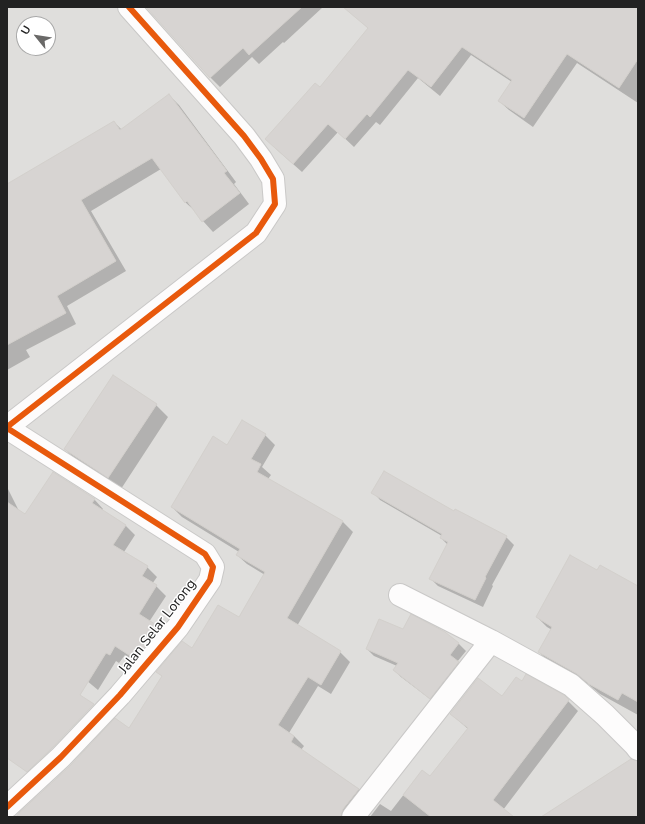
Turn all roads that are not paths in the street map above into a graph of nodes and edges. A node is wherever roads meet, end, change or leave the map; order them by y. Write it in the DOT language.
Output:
graph roads {
  1 [pos="129,7"];
  2 [pos="7,428"];
  3 [pos="400,595"];
  4 [pos="491,641"];
  5 [pos="638,749"];
  6 [pos="7,807"];
  7 [pos="353,817"];
  1 -- 2 [label="street"];
  2 -- 6 [label="street, Jalan Selar Lorong"];
  3 -- 4 [label="street"];
  4 -- 5 [label="street"];
  4 -- 7 [label="street"];
}
